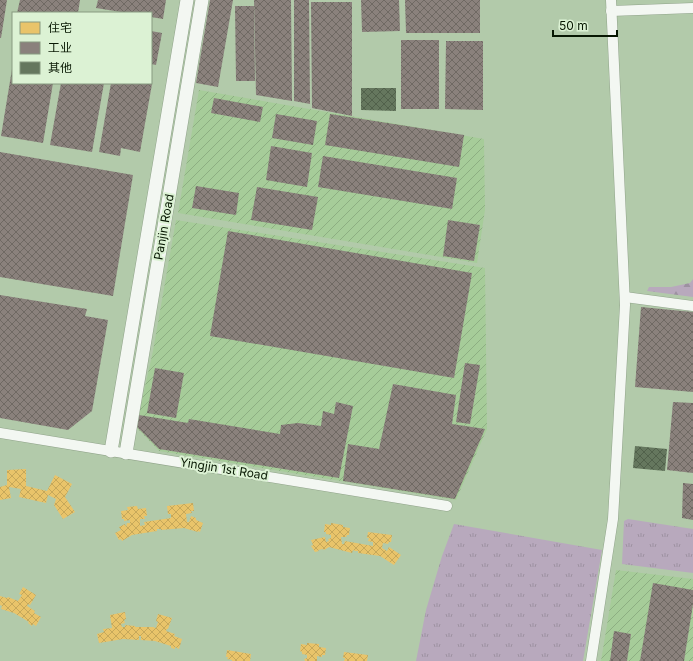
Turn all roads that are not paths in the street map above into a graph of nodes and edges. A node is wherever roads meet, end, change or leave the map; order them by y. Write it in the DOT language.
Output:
graph roads {
  1 [pos="186,0"];
  2 [pos="202,0"];
  3 [pos="611,0"];
  4 [pos="693,8"];
  5 [pos="611,11"];
  6 [pos="625,297"];
  7 [pos="693,306"];
  8 [pos="0,433"];
  9 [pos="111,451"];
  10 [pos="126,453"];
  11 [pos="447,506"];
  12 [pos="591,661"];
  1 -- 9 [label="street, Panjin Road"];
  2 -- 10 [label="street, Panjin Road"];
  3 -- 5 [label="street"];
  4 -- 5 [label="street"];
  5 -- 6 [label="street"];
  6 -- 7 [label="street"];
  6 -- 12 [label="street"];
  8 -- 9 [label="street, Yingjin 1st Road"];
  9 -- 10 [label="street, Yingjin 1st Road"];
  10 -- 11 [label="street, Yingjin 1st Road"];
}
